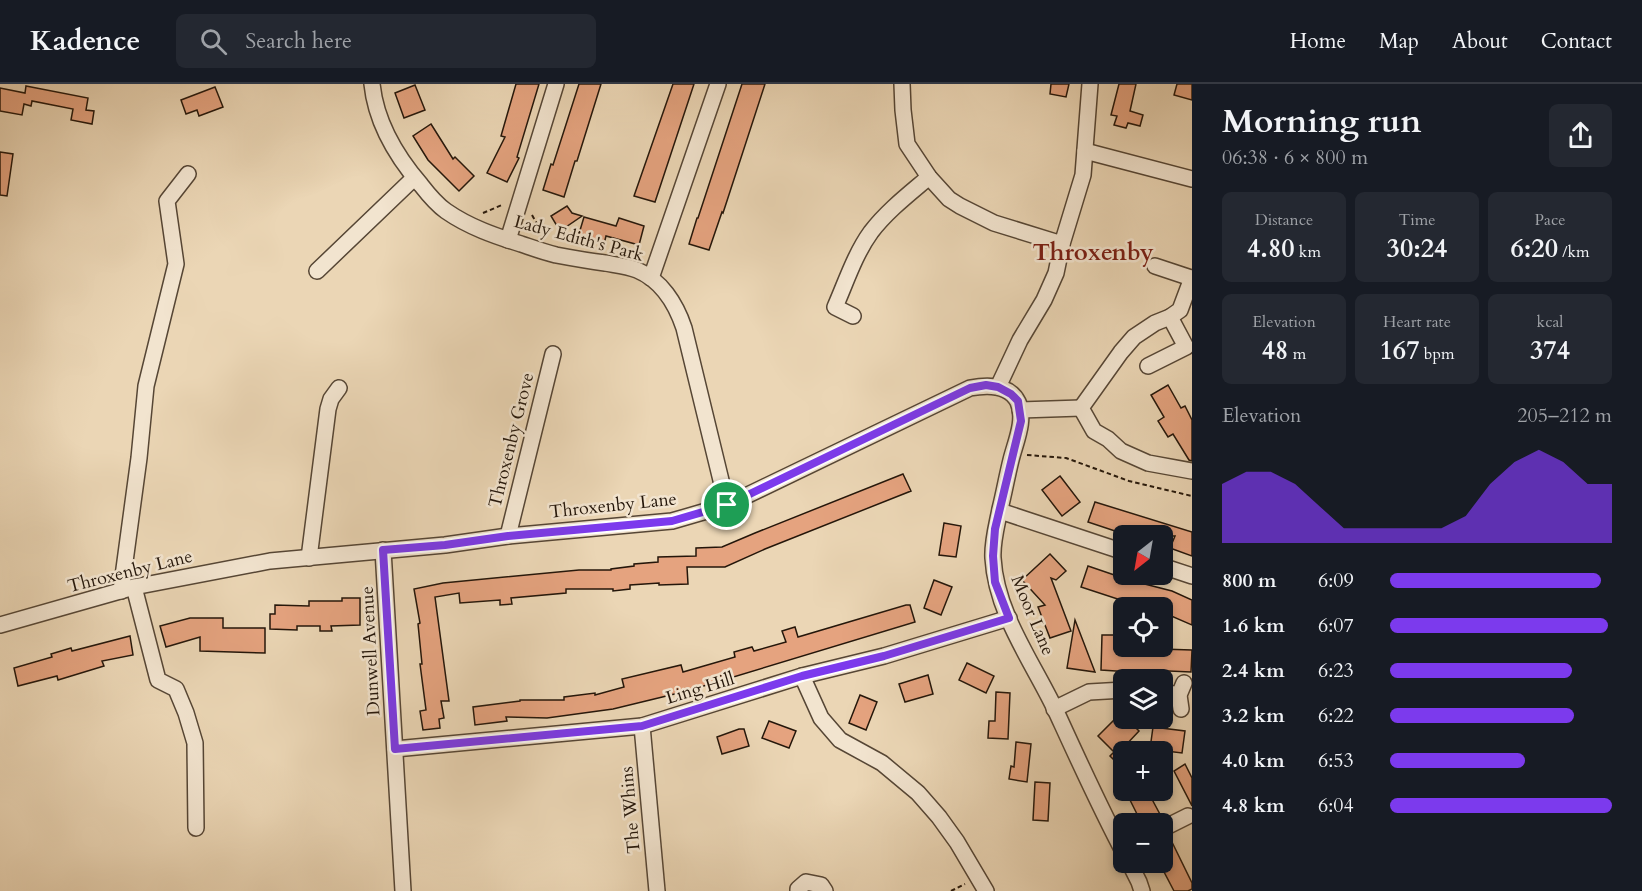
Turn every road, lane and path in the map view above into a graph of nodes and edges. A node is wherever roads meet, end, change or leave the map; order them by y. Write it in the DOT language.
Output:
graph roads {
  1 [pos="372,84"];
  2 [pos="556,84"];
  3 [pos="718,84"];
  4 [pos="902,84"];
  5 [pos="1090,84"];
  6 [pos="1085,150"];
  7 [pos="188,174"];
  8 [pos="929,177"];
  9 [pos="414,178"];
  10 [pos="1192,179"];
  11 [pos="521,197"];
  12 [pos="463,222"];
  13 [pos="508,240"];
  14 [pos="1062,244"];
  15 [pos="554,254"];
  16 [pos="1155,266"];
  17 [pos="317,271"];
  18 [pos="651,278"];
  19 [pos="1192,278"];
  20 [pos="853,316"];
  21 [pos="1170,317"];
  22 [pos="553,354"];
  23 [pos="1148,366"];
  24 [pos="998,387"];
  25 [pos="339,388"];
  26 [pos="1081,408"];
  27 [pos="1020,410"];
  28 [pos="1013,454"];
  29 [pos="1192,471"];
  30 [pos="1192,496"];
  31 [pos="727,505"];
  32 [pos="1000,512"];
  33 [pos="508,536"];
  34 [pos="1113,548"];
  35 [pos="383,550"];
  36 [pos="309,558"];
  37 [pos="1173,570"];
  38 [pos="1192,576"];
  39 [pos="128,589"];
  40 [pos="1009,618"];
  41 [pos="0,625"];
  42 [pos="802,676"];
  43 [pos="1113,691"];
  44 [pos="1173,694"];
  45 [pos="1181,696"];
  46 [pos="1054,709"];
  47 [pos="642,726"];
  48 [pos="395,749"];
  49 [pos="1188,816"];
  50 [pos="1173,824"];
  51 [pos="196,828"];
  52 [pos="1113,831"];
  53 [pos="1134,873"];
  54 [pos="403,891"];
  55 [pos="657,891"];
  56 [pos="798,891"];
  57 [pos="825,891"];
  58 [pos="986,891"];
  59 [pos="1142,891"];
  1 -- 9 [label="street, Lady Edith's Park"];
  2 -- 11 [label="street"];
  3 -- 18 [label="street"];
  4 -- 8 [label="street"];
  5 -- 6 [label="street"];
  6 -- 10 [label="street"];
  6 -- 14 [label="street"];
  7 -- 39 [label="street"];
  8 -- 14 [label="street"];
  8 -- 20 [label="street"];
  9 -- 12 [label="street, Lady Edith's Park"];
  9 -- 17 [label="street"];
  11 -- 12 [label="path"];
  11 -- 13 [label="street"];
  11 -- 15 [label="path"];
  12 -- 13 [label="street, Lady Edith's Park"];
  13 -- 15 [label="street, Lady Edith's Park"];
  14 -- 24 [label="street"];
  15 -- 18 [label="street, Lady Edith's Park"];
  16 -- 19 [label="street"];
  18 -- 31 [label="street, Lady Edith's Park"];
  19 -- 21 [label="street"];
  21 -- 23 [label="street"];
  21 -- 26 [label="street"];
  22 -- 33 [label="street, Throxenby Grove"];
  24 -- 27 [label="street"];
  24 -- 31 [label="street, Throxenby Lane"];
  25 -- 36 [label="street"];
  26 -- 27 [label="street"];
  26 -- 29 [label="street"];
  27 -- 28 [label="street, Moor Lane"];
  28 -- 30 [label="path"];
  28 -- 32 [label="street, Moor Lane"];
  31 -- 33 [label="street, Throxenby Lane"];
  32 -- 34 [label="street"];
  32 -- 40 [label="street, Moor Lane"];
  33 -- 35 [label="street, Throxenby Lane"];
  35 -- 36 [label="street, Throxenby Lane"];
  35 -- 48 [label="street, Dunwell Avenue"];
  36 -- 39 [label="street, Throxenby Lane"];
  37 -- 38 [label="street"];
  39 -- 41 [label="street, Throxenby Lane"];
  39 -- 51 [label="street"];
  40 -- 42 [label="street, Ling Hill"];
  40 -- 46 [label="street, Moor Lane"];
  42 -- 47 [label="street, Ling Hill"];
  42 -- 58 [label="street"];
  43 -- 46 [label="street"];
  44 -- 45 [label="street"];
  46 -- 52 [label="street, Moor Lane"];
  47 -- 48 [label="street, Ling Hill"];
  47 -- 55 [label="street, The Whins"];
  48 -- 54 [label="street, Dunwell Avenue"];
  49 -- 50 [label="street"];
  53 -- 59 [label="street, Moor Lane"];
  56 -- 57 [label="street"];
}
